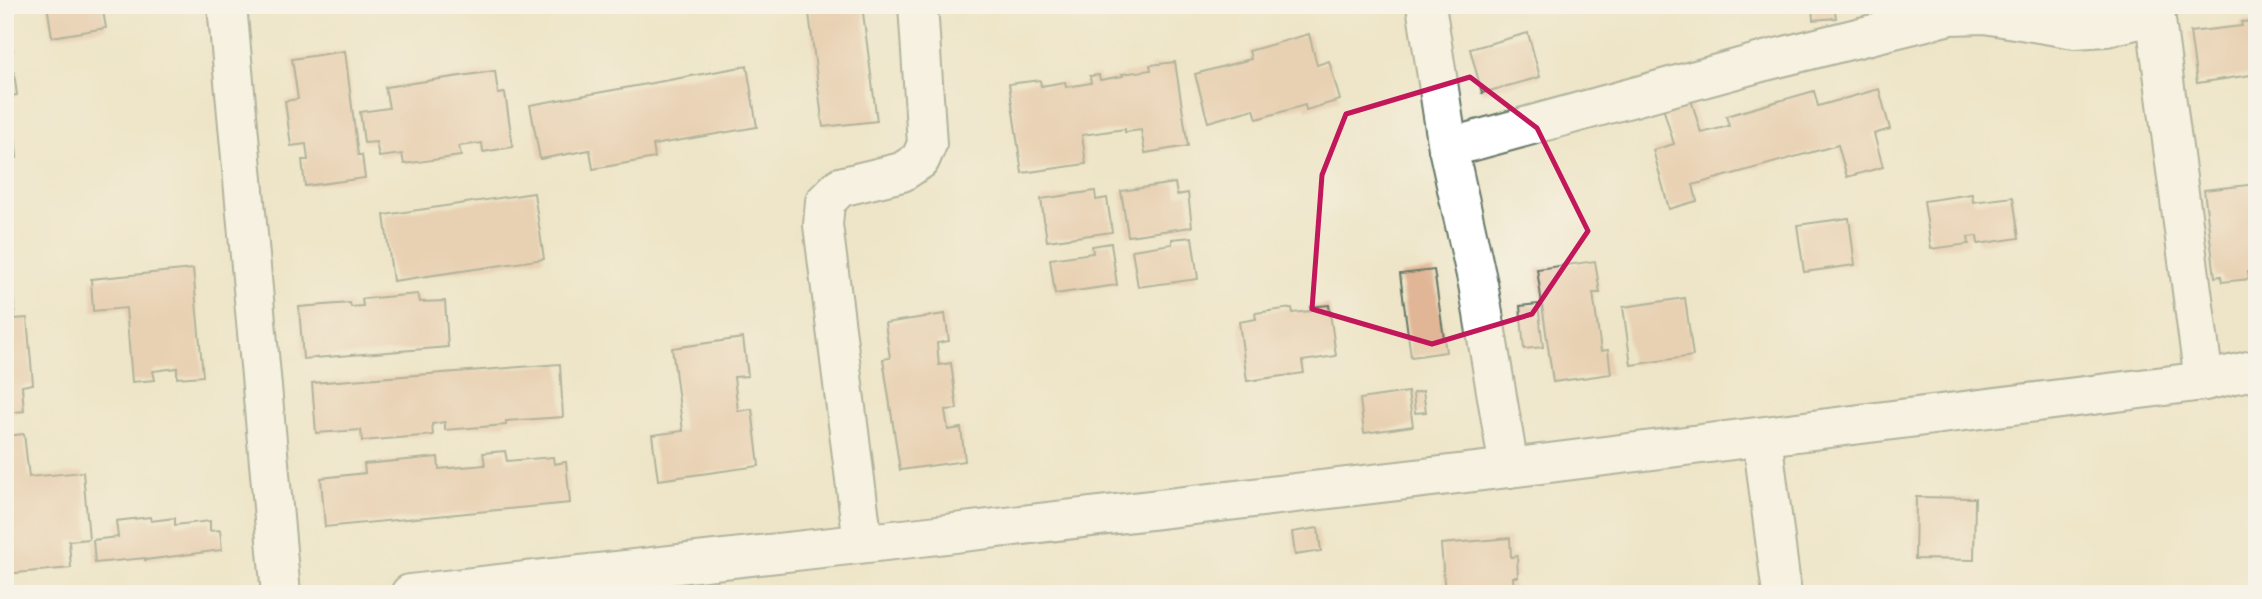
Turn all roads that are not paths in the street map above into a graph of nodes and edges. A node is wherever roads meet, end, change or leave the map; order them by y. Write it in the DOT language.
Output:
graph roads {
  1 [pos="227,5"];
  2 [pos="918,5"];
  3 [pos="1426,5"];
  4 [pos="2154,10"];
  5 [pos="1448,148"];
  6 [pos="2257,369"];
  7 [pos="2204,381"];
  8 [pos="1762,437"];
  9 [pos="1509,468"];
  10 [pos="863,543"];
  11 [pos="281,594"];
  12 [pos="410,594"];
  13 [pos="1782,594"];
  1 -- 11 [label="street"];
  2 -- 10 [label="street"];
  3 -- 5 [label="street"];
  4 -- 5 [label="street"];
  4 -- 7 [label="street"];
  5 -- 9 [label="street"];
  6 -- 7 [label="street"];
  7 -- 8 [label="street"];
  8 -- 9 [label="street"];
  8 -- 13 [label="street"];
  9 -- 10 [label="street"];
  10 -- 12 [label="street"];
}
